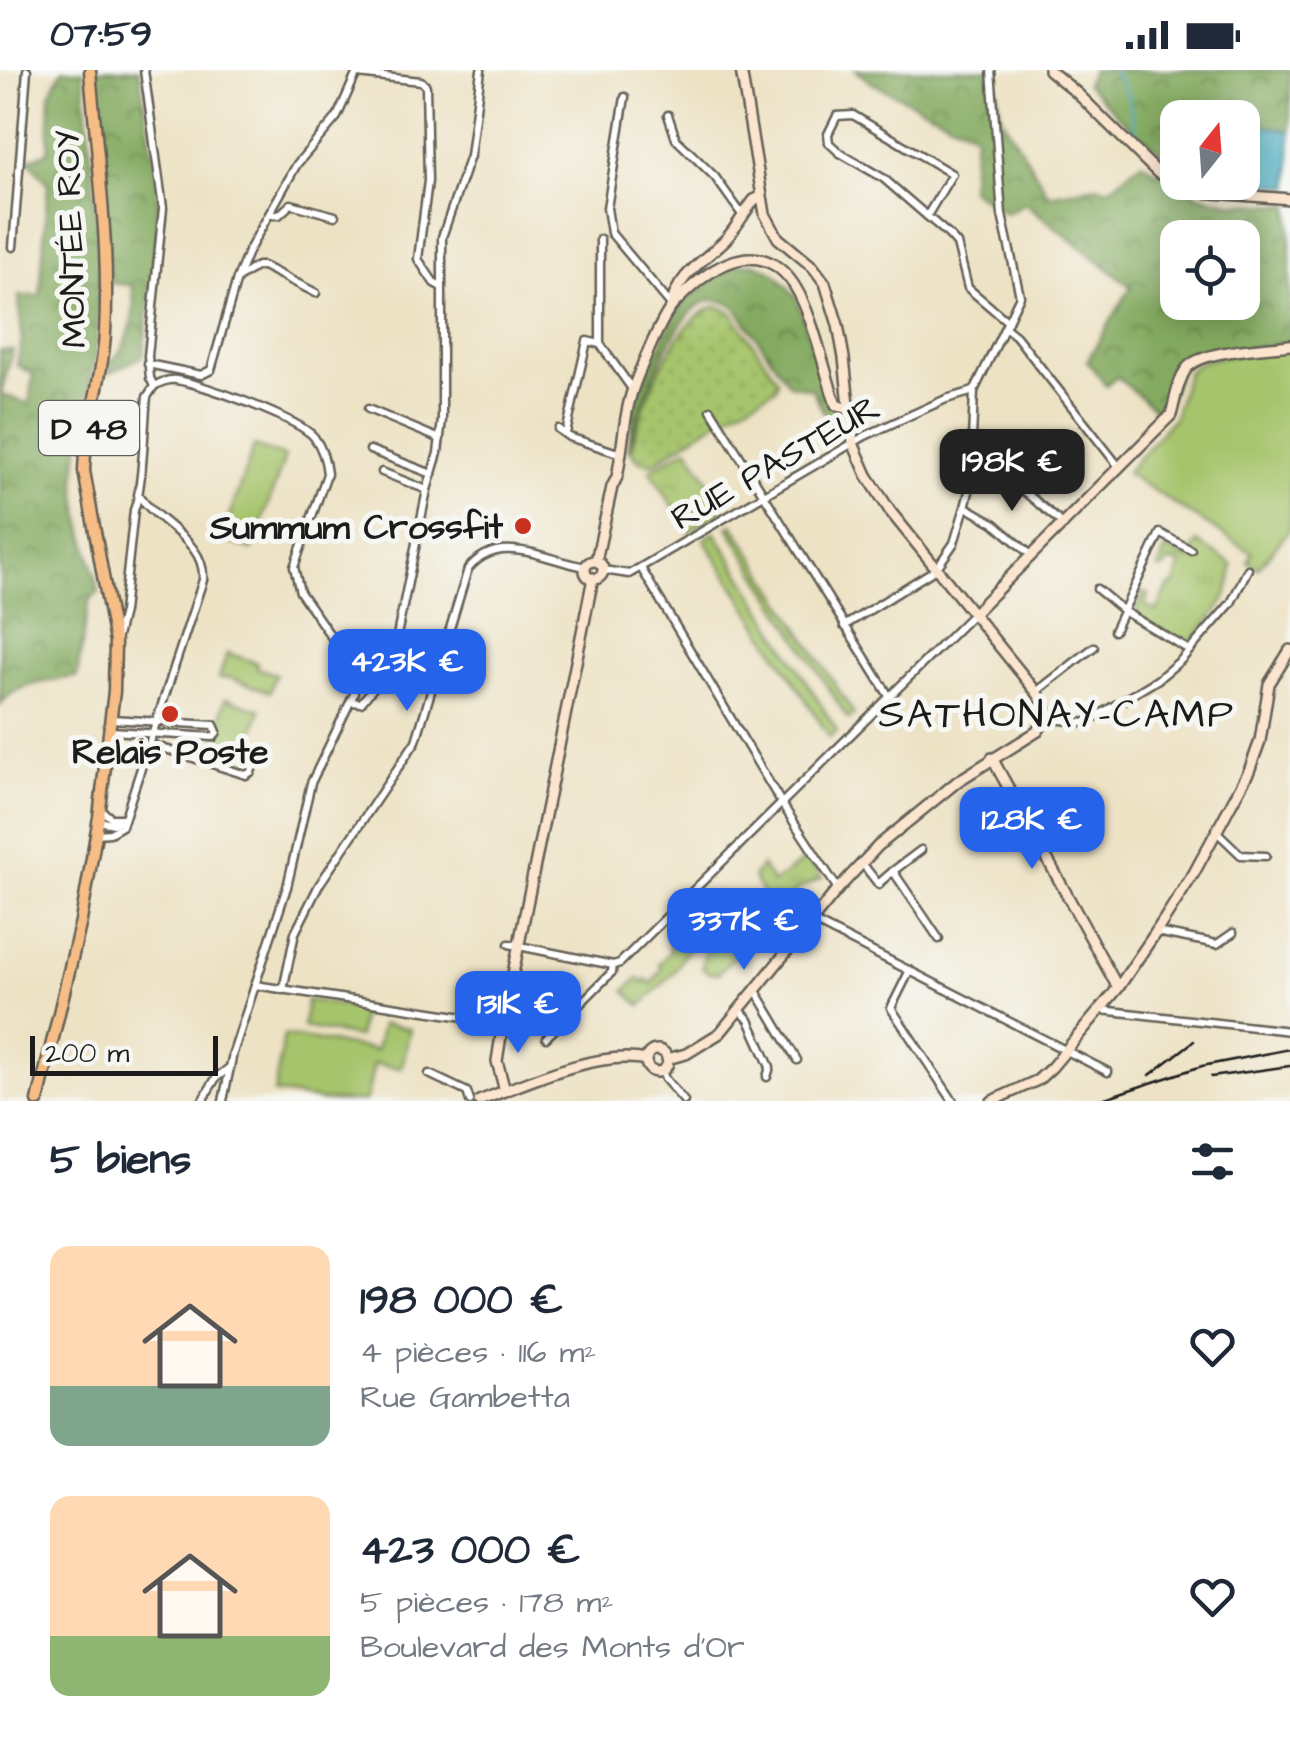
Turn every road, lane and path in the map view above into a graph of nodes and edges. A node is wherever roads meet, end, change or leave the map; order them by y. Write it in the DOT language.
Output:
graph roads {
  1 [pos="27,70"];
  2 [pos="90,70"];
  3 [pos="144,70"];
  4 [pos="481,70"];
  5 [pos="740,70"];
  6 [pos="991,70"];
  7 [pos="1048,70"];
  8 [pos="357,72"];
  9 [pos="625,97"];
  10 [pos="668,116"];
  11 [pos="1160,174"];
  12 [pos="760,197"];
  13 [pos="1260,197"];
  14 [pos="1290,199"];
  15 [pos="269,216"];
  16 [pos="334,216"];
  17 [pos="743,216"];
  18 [pos="926,216"];
  19 [pos="600,239"];
  20 [pos="13,246"];
  21 [pos="236,279"];
  22 [pos="441,286"];
  23 [pos="316,293"];
  24 [pos="676,303"];
  25 [pos="1007,325"];
  26 [pos="600,344"];
  27 [pos="1290,345"];
  28 [pos="148,364"];
  29 [pos="154,386"];
  30 [pos="632,390"];
  31 [pos="974,391"];
  32 [pos="368,409"];
  33 [pos="849,409"];
  34 [pos="712,410"];
  35 [pos="440,439"];
  36 [pos="853,443"];
  37 [pos="370,450"];
  38 [pos="622,455"];
  39 [pos="971,469"];
  40 [pos="1120,469"];
  41 [pos="382,472"];
  42 [pos="432,474"];
  43 [pos="427,490"];
  44 [pos="763,495"];
  45 [pos="140,498"];
  46 [pos="966,507"];
  47 [pos="1064,526"];
  48 [pos="1191,550"];
  49 [pos="1032,557"];
  50 [pos="596,561"];
  51 [pos="586,567"];
  52 [pos="641,568"];
  53 [pos="936,569"];
  54 [pos="1248,569"];
  55 [pos="603,570"];
  56 [pos="593,578"];
  57 [pos="1098,590"];
  58 [pos="1126,612"];
  59 [pos="973,614"];
  60 [pos="844,626"];
  61 [pos="1114,631"];
  62 [pos="115,642"];
  63 [pos="1094,647"];
  64 [pos="1189,650"];
  65 [pos="1290,650"];
  66 [pos="1036,692"];
  67 [pos="889,696"];
  68 [pos="352,702"];
  69 [pos="1046,718"];
  70 [pos="157,722"];
  71 [pos="110,725"];
  72 [pos="153,734"];
  73 [pos="150,744"];
  74 [pos="258,754"];
  75 [pos="992,758"];
  76 [pos="782,804"];
  77 [pos="125,817"];
  78 [pos="98,821"];
  79 [pos="1216,832"];
  80 [pos="920,850"];
  81 [pos="1266,856"];
  82 [pos="861,862"];
  83 [pos="893,871"];
  84 [pos="838,889"];
  85 [pos="812,922"];
  86 [pos="1156,932"];
  87 [pos="1233,933"];
  88 [pos="939,940"];
  89 [pos="515,945"];
  90 [pos="613,964"];
  91 [pos="910,970"];
  92 [pos="254,985"];
  93 [pos="1118,988"];
  94 [pos="755,989"];
  95 [pos="283,990"];
  96 [pos="739,1009"];
  97 [pos="1099,1010"];
  98 [pos="503,1023"];
  99 [pos="1290,1031"];
  100 [pos="546,1038"];
  101 [pos="1064,1052"];
  102 [pos="667,1059"];
  103 [pos="646,1060"];
  104 [pos="797,1060"];
  105 [pos="229,1068"];
  106 [pos="662,1070"];
  107 [pos="1108,1072"];
  108 [pos="430,1074"];
  109 [pos="767,1078"];
  110 [pos="505,1091"];
  111 [pos="38,1101"];
  112 [pos="202,1101"];
  113 [pos="223,1101"];
  114 [pos="470,1101"];
  115 [pos="479,1101"];
  116 [pos="684,1101"];
  117 [pos="954,1101"];
  118 [pos="992,1101"];
  1 -- 20 [label="street"];
  2 -- 62 [label="main road, MONTÉE ROY / D 48"];
  3 -- 28 [label="street"];
  4 -- 22 [label="street"];
  5 -- 12 [label="street"];
  6 -- 25 [label="street"];
  7 -- 11 [label="street"];
  8 -- 15 [label="street"];
  8 -- 22 [label="street"];
  9 -- 24 [label="street"];
  10 -- 17 [label="street"];
  12 -- 17 [label="street"];
  12 -- 33 [label="street"];
  13 -- 14 [label="street"];
  15 -- 16 [label="street"];
  15 -- 21 [label="street"];
  17 -- 24 [label="street"];
  18 -- 18 [label="street"];
  18 -- 25 [label="street"];
  19 -- 26 [label="street"];
  21 -- 23 [label="street"];
  21 -- 28 [label="street"];
  22 -- 35 [label="street"];
  24 -- 30 [label="street"];
  24 -- 33 [label="street"];
  25 -- 31 [label="street"];
  25 -- 40 [label="street"];
  26 -- 30 [label="street"];
  26 -- 38 [label="street"];
  27 -- 40 [label="street"];
  28 -- 29 [label="street"];
  29 -- 45 [label="street"];
  29 -- 68 [label="street"];
  30 -- 38 [label="street"];
  31 -- 36 [label="street, RUE PASTEUR"];
  31 -- 39 [label="street"];
  32 -- 35 [label="street"];
  33 -- 36 [label="street"];
  34 -- 44 [label="street"];
  35 -- 42 [label="street"];
  36 -- 44 [label="street, RUE PASTEUR"];
  36 -- 53 [label="street"];
  37 -- 42 [label="street"];
  38 -- 50 [label="street"];
  39 -- 46 [label="street"];
  39 -- 47 [label="street"];
  40 -- 47 [label="street"];
  41 -- 43 [label="street"];
  42 -- 43 [label="street"];
  43 -- 68 [label="street"];
  44 -- 52 [label="street, RUE PASTEUR"];
  44 -- 60 [label="street"];
  45 -- 62 [label="street"];
  45 -- 70 [label="street"];
  46 -- 49 [label="street"];
  46 -- 53 [label="street"];
  47 -- 49 [label="street"];
  48 -- 58 [label="street"];
  49 -- 59 [label="street"];
  50 -- 51 [label="street"];
  50 -- 55 [label="street"];
  51 -- 56 [label="street"];
  51 -- 95 [label="street"];
  52 -- 55 [label="street, RUE PASTEUR"];
  52 -- 76 [label="street"];
  53 -- 59 [label="street"];
  53 -- 60 [label="street"];
  54 -- 64 [label="street"];
  55 -- 56 [label="street"];
  56 -- 89 [label="street"];
  57 -- 58 [label="street"];
  58 -- 61 [label="street"];
  58 -- 64 [label="street"];
  59 -- 66 [label="street"];
  59 -- 67 [label="street"];
  60 -- 67 [label="street"];
  62 -- 71 [label="main road, D 48"];
  63 -- 66 [label="street"];
  64 -- 69 [label="street"];
  65 -- 79 [label="street"];
  66 -- 69 [label="street"];
  67 -- 76 [label="street"];
  68 -- 92 [label="street"];
  69 -- 75 [label="street"];
  70 -- 71 [label="street"];
  70 -- 72 [label="street"];
  70 -- 72 [label="street"];
  71 -- 72 [label="street"];
  71 -- 78 [label="main road, D 48"];
  72 -- 73 [label="street"];
  73 -- 74 [label="street"];
  73 -- 77 [label="street"];
  75 -- 82 [label="street"];
  75 -- 93 [label="street"];
  76 -- 84 [label="street"];
  76 -- 90 [label="street"];
  77 -- 78 [label="street"];
  77 -- 78 [label="street"];
  78 -- 111 [label="main road, D 48"];
  79 -- 81 [label="street"];
  79 -- 86 [label="street"];
  80 -- 83 [label="street"];
  82 -- 83 [label="street"];
  82 -- 84 [label="street"];
  83 -- 88 [label="street"];
  84 -- 85 [label="street"];
  85 -- 91 [label="street"];
  85 -- 94 [label="street"];
  86 -- 87 [label="street"];
  86 -- 93 [label="street"];
  89 -- 90 [label="street"];
  89 -- 98 [label="street"];
  90 -- 100 [label="street"];
  91 -- 101 [label="street"];
  91 -- 117 [label="street"];
  92 -- 95 [label="street"];
  92 -- 105 [label="street"];
  93 -- 97 [label="street"];
  94 -- 96 [label="street"];
  94 -- 104 [label="street"];
  95 -- 98 [label="street"];
  96 -- 102 [label="street"];
  96 -- 109 [label="street"];
  97 -- 99 [label="street"];
  97 -- 101 [label="street"];
  98 -- 110 [label="street"];
  101 -- 107 [label="street"];
  101 -- 118 [label="street"];
  102 -- 103 [label="street"];
  102 -- 106 [label="street"];
  103 -- 106 [label="street"];
  103 -- 110 [label="street"];
  105 -- 112 [label="street"];
  105 -- 113 [label="street"];
  106 -- 116 [label="street"];
  108 -- 114 [label="street"];
  110 -- 115 [label="street"];
}
